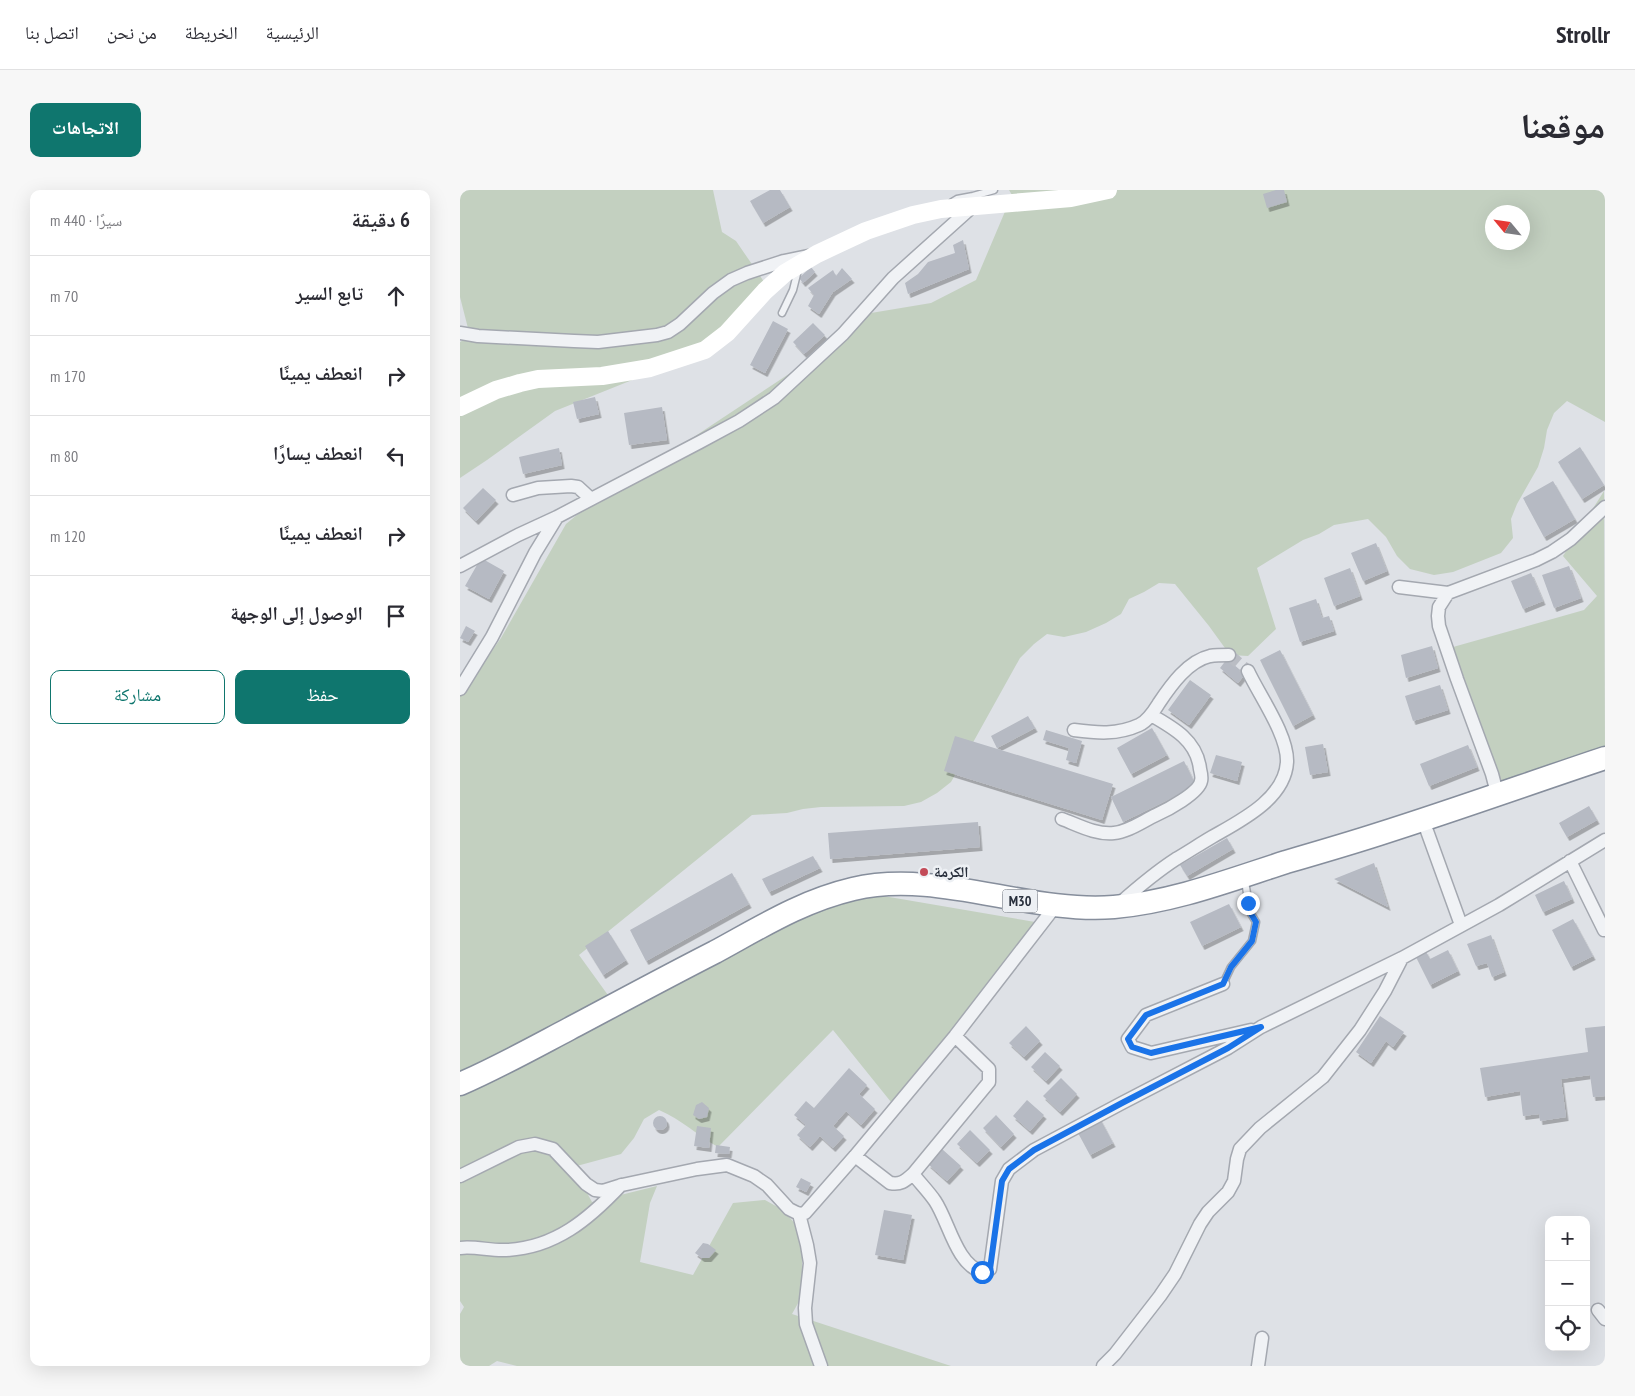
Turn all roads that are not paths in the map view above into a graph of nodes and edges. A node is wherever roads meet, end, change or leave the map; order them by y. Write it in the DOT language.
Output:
graph roads {
  1 [pos="994,190"];
  2 [pos="1108,190"];
  3 [pos="972,207"];
  4 [pos="949,208"];
  5 [pos="816,254"];
  6 [pos="799,265"];
  7 [pos="782,313"];
  8 [pos="460,333"];
  9 [pos="460,407"];
  10 [pos="513,495"];
  11 [pos="591,500"];
  12 [pos="1605,507"];
  13 [pos="556,517"];
  14 [pos="460,566"];
  15 [pos="1399,587"];
  16 [pos="1448,593"];
  17 [pos="1229,655"];
  18 [pos="1248,671"];
  19 [pos="460,689"];
  20 [pos="1151,715"];
  21 [pos="1074,730"];
  22 [pos="1605,758"];
  23 [pos="1605,770"];
  24 [pos="1497,794"];
  25 [pos="1062,819"];
  26 [pos="1427,831"];
  27 [pos="1605,840"];
  28 [pos="1570,861"];
  29 [pos="1246,887"];
  30 [pos="1115,907"];
  31 [pos="1050,913"];
  32 [pos="1461,925"];
  33 [pos="1605,930"];
  34 [pos="1402,958"];
  35 [pos="1223,984"];
  36 [pos="1261,1027"];
  37 [pos="956,1036"];
  38 [pos="460,1084"];
  39 [pos="460,1096"];
  40 [pos="855,1156"];
  41 [pos="913,1174"];
  42 [pos="460,1176"];
  43 [pos="622,1184"];
  44 [pos="799,1214"];
  45 [pos="460,1248"];
  46 [pos="1262,1338"];
  47 [pos="821,1366"];
  48 [pos="1103,1366"];
  49 [pos="1258,1366"];
  1 -- 4 [label="lane"];
  2 -- 3 [label="main road"];
  3 -- 4 [label="main road"];
  3 -- 11 [label="street"];
  4 -- 5 [label="main road"];
  5 -- 6 [label="main road"];
  5 -- 8 [label="street"];
  6 -- 7 [label="lane"];
  6 -- 9 [label="main road"];
  10 -- 11 [label="street"];
  11 -- 13 [label="street"];
  12 -- 16 [label="street"];
  13 -- 14 [label="street"];
  13 -- 19 [label="street"];
  15 -- 16 [label="street"];
  16 -- 24 [label="street"];
  17 -- 20 [label="street"];
  18 -- 30 [label="street"];
  20 -- 21 [label="street"];
  20 -- 25 [label="street"];
  22 -- 24 [label="highway, M30"];
  23 -- 26 [label="highway, M30"];
  24 -- 30 [label="highway, M30"];
  26 -- 29 [label="highway, M30"];
  26 -- 32 [label="street"];
  27 -- 28 [label="street"];
  28 -- 32 [label="street"];
  28 -- 33 [label="street"];
  29 -- 31 [label="highway, M30"];
  29 -- 35 [label="lane"];
  30 -- 38 [label="highway, M30"];
  31 -- 37 [label="street"];
  31 -- 39 [label="highway, M30"];
  32 -- 34 [label="street"];
  34 -- 36 [label="street"];
  34 -- 48 [label="street"];
  35 -- 36 [label="street"];
  36 -- 41 [label="street"];
  37 -- 40 [label="street"];
  37 -- 41 [label="street"];
  40 -- 41 [label="street"];
  40 -- 44 [label="street"];
  42 -- 43 [label="street"];
  43 -- 44 [label="street"];
  43 -- 45 [label="street"];
  44 -- 47 [label="street"];
  46 -- 49 [label="street"];
}
